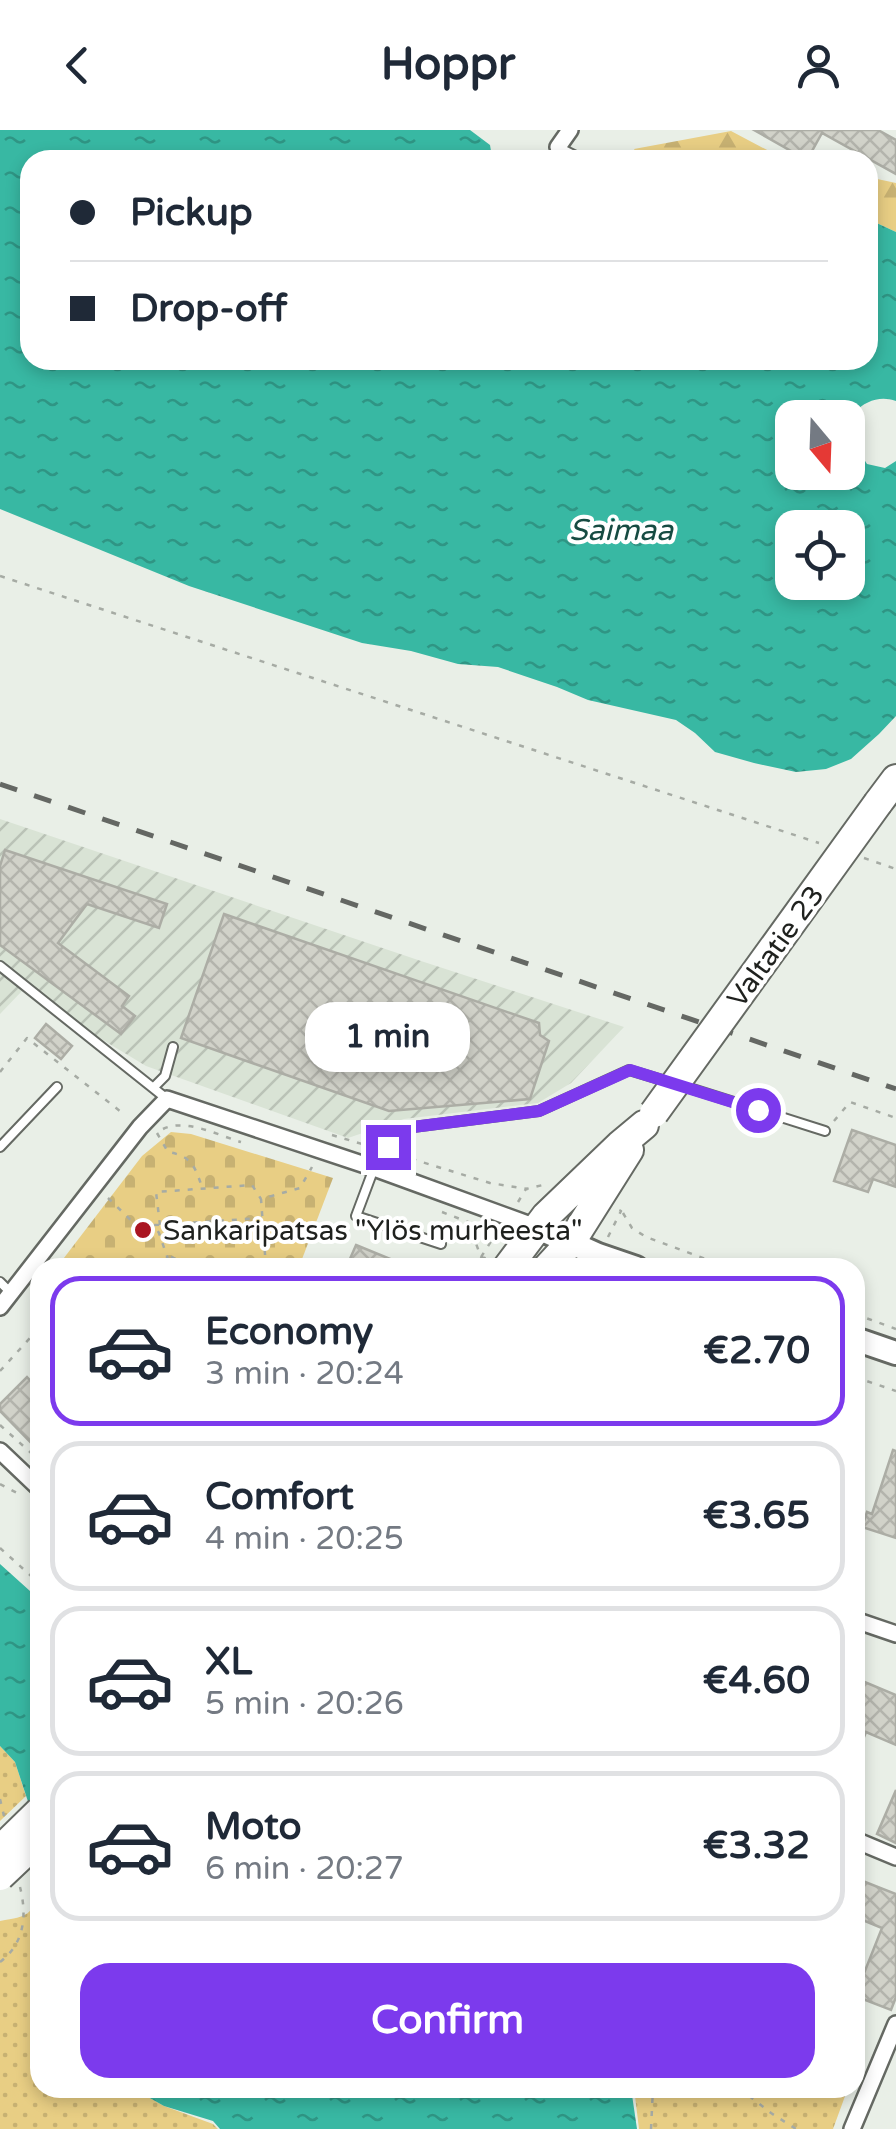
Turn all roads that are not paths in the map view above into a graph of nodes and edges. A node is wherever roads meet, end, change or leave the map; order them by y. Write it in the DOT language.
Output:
graph roads {
  1 [pos="896,778"];
  2 [pos="0,966"];
  3 [pos="173,1048"];
  4 [pos="56,1088"];
  5 [pos="153,1088"];
  6 [pos="167,1099"];
  7 [pos="649,1119"];
  8 [pos="826,1131"];
  9 [pos="0,1148"];
  10 [pos="374,1168"];
  11 [pos="536,1228"];
  12 [pos="571,1242"];
  13 [pos="441,1244"];
  14 [pos="31,1258"];
  15 [pos="499,1258"];
  16 [pos="557,1258"];
  17 [pos="607,1258"];
  18 [pos="30,1259"];
  19 [pos="6,1288"];
  20 [pos="0,1307"];
  21 [pos="865,1342"];
  22 [pos="896,1353"];
  23 [pos="0,1451"];
  24 [pos="30,1489"];
  25 [pos="865,1623"];
  26 [pos="896,1634"];
  27 [pos="30,1822"];
  28 [pos="865,1844"];
  29 [pos="30,1848"];
  30 [pos="0,1850"];
  31 [pos="896,1857"];
  32 [pos="0,1876"];
  33 [pos="896,2024"];
  34 [pos="865,2098"];
  35 [pos="865,2098"];
  36 [pos="852,2129"];
  1 -- 7 [label="highway, Valtatie 23, bridge"];
  2 -- 5 [label="lane"];
  3 -- 5 [label="lane"];
  4 -- 9 [label="lane"];
  5 -- 6 [label="lane"];
  6 -- 10 [label="street"];
  6 -- 14 [label="street"];
  7 -- 11 [label="highway, Valtatie 23"];
  7 -- 12 [label="highway, Valtatie 23"];
  8 -- 10 [label="lane"];
  10 -- 11 [label="street"];
  10 -- 13 [label="lane"];
  11 -- 12 [label="main road"];
  11 -- 15 [label="highway, Valtatie 23"];
  12 -- 16 [label="highway, Valtatie 23"];
  12 -- 17 [label="main road"];
  18 -- 19 [label="street"];
  19 -- 20 [label="street"];
  21 -- 22 [label="main road"];
  23 -- 24 [label="street"];
  25 -- 26 [label="street"];
  27 -- 30 [label="highway, bridge"];
  28 -- 31 [label="street"];
  29 -- 32 [label="highway, bridge"];
  33 -- 34 [label="street"];
  35 -- 36 [label="street"];
}
